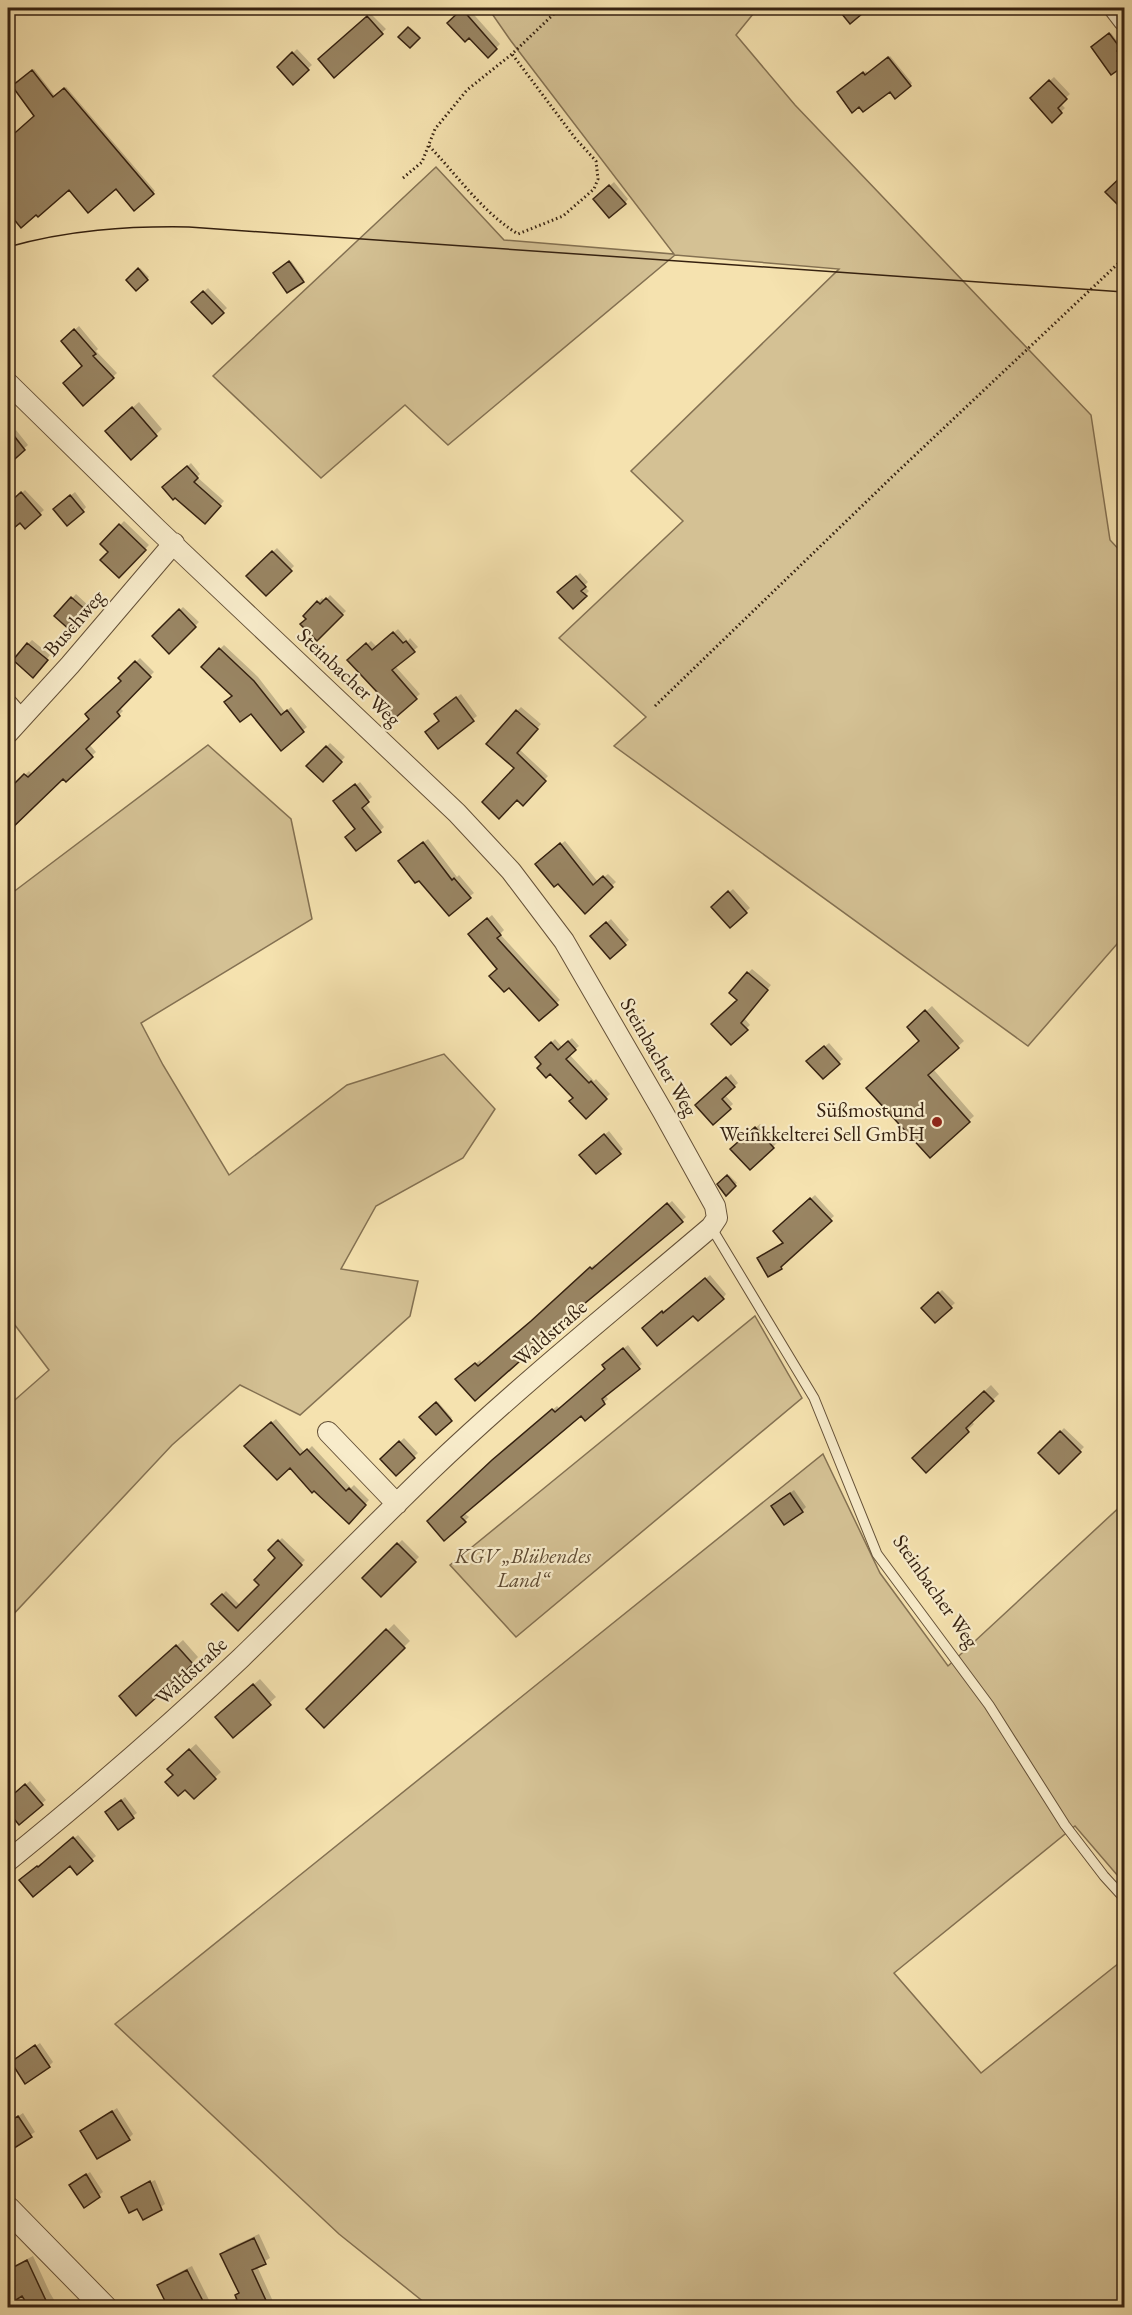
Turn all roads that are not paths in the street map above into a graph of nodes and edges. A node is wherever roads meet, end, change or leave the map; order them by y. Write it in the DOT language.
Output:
graph roads {
  1 [pos="1114,8"];
  2 [pos="1125,21"];
  3 [pos="8,383"];
  4 [pos="174,543"];
  5 [pos="12,719"];
  6 [pos="711,1227"];
  7 [pos="328,1432"];
  8 [pos="397,1504"];
  9 [pos="8,1861"];
  10 [pos="1125,1898"];
  11 [pos="8,2209"];
  12 [pos="105,2307"];
  1 -- 2 [label="street"];
  3 -- 4 [label="street, Steinbacher Weg"];
  4 -- 5 [label="street, Buschweg"];
  4 -- 6 [label="street, Steinbacher Weg"];
  6 -- 8 [label="street, Waldstraße"];
  6 -- 10 [label="lane, Steinbacher Weg"];
  7 -- 8 [label="street"];
  8 -- 9 [label="street, Waldstraße"];
  11 -- 12 [label="street"];
}
